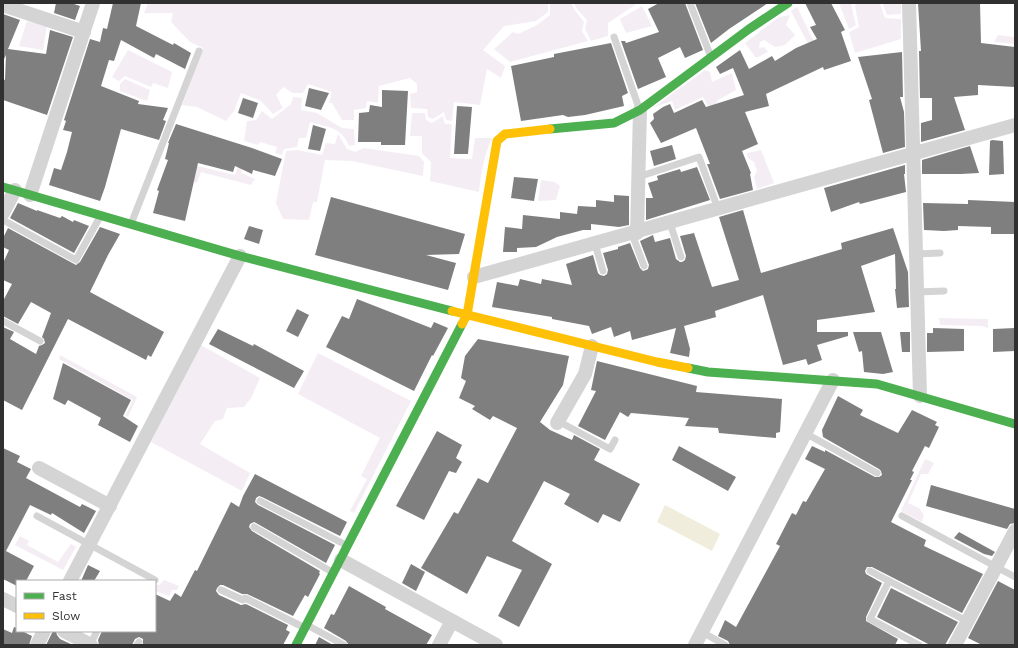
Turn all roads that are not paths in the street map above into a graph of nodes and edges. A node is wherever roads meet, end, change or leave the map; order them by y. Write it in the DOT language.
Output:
graph roads {
  1 [pos="93,3"];
  2 [pos="690,3"];
  3 [pos="788,3"];
  4 [pos="909,3"];
  5 [pos="3,5"];
  6 [pos="84,32"];
  7 [pos="614,37"];
  8 [pos="199,51"];
  9 [pos="711,57"];
  10 [pos="640,110"];
  11 [pos="1015,125"];
  12 [pos="913,154"];
  13 [pos="638,176"];
  14 [pos="9,188"];
  15 [pos="30,195"];
  16 [pos="718,209"];
  17 [pos="3,213"];
  18 [pos="101,215"];
  19 [pos="3,220"];
  20 [pos="670,223"];
  21 [pos="131,224"];
  22 [pos="634,233"];
  23 [pos="594,244"];
  24 [pos="916,254"];
  25 [pos="940,254"];
  26 [pos="240,256"];
  27 [pos="681,257"];
  28 [pos="644,266"];
  29 [pos="603,271"];
  30 [pos="474,277"];
  31 [pos="917,292"];
  32 [pos="944,292"];
  33 [pos="468,315"];
  34 [pos="3,320"];
  35 [pos="40,341"];
  36 [pos="592,346"];
  37 [pos="833,380"];
  38 [pos="920,396"];
  39 [pos="558,422"];
  40 [pos="1015,424"];
  41 [pos="805,433"];
  42 [pos="615,440"];
  43 [pos="39,468"];
  44 [pos="877,473"];
  45 [pos="260,501"];
  46 [pos="110,506"];
  47 [pos="37,516"];
  48 [pos="902,516"];
  49 [pos="254,527"];
  50 [pos="1015,531"];
  51 [pos="90,544"];
  52 [pos="348,546"];
  53 [pos="341,560"];
  54 [pos="996,567"];
  55 [pos="870,571"];
  56 [pos="334,574"];
  57 [pos="1015,577"];
  58 [pos="71,580"];
  59 [pos="155,580"];
  60 [pos="888,581"];
  61 [pos="221,590"];
  62 [pos="3,599"];
  63 [pos="16,606"];
  64 [pos="452,621"];
  65 [pos="967,621"];
  66 [pos="306,627"];
  67 [pos="44,632"];
  68 [pos="66,632"];
  69 [pos="96,632"];
  70 [pos="702,632"];
  71 [pos="37,645"];
  72 [pos="90,645"];
  73 [pos="296,645"];
  74 [pos="344,645"];
  75 [pos="440,645"];
  76 [pos="496,645"];
  77 [pos="695,645"];
  78 [pos="726,645"];
  79 [pos="919,645"];
  80 [pos="955,645"];
  1 -- 6 [label="street"];
  2 -- 9 [label="lane"];
  3 -- 9 [label="street"];
  4 -- 12 [label="street"];
  5 -- 6 [label="street"];
  6 -- 15 [label="street"];
  7 -- 10 [label="lane"];
  8 -- 21 [label="lane"];
  9 -- 10 [label="street"];
  10 -- 13 [label="street"];
  10 -- 30 [label="street"];
  11 -- 12 [label="street"];
  12 -- 16 [label="street"];
  12 -- 24 [label="street"];
  13 -- 16 [label="lane"];
  13 -- 22 [label="street"];
  14 -- 15 [label="street"];
  14 -- 17 [label="street"];
  15 -- 18 [label="street"];
  16 -- 20 [label="street"];
  18 -- 19 [label="lane"];
  18 -- 21 [label="street"];
  20 -- 22 [label="street"];
  20 -- 27 [label="lane"];
  21 -- 26 [label="street"];
  22 -- 23 [label="street"];
  22 -- 28 [label="lane"];
  23 -- 29 [label="lane"];
  23 -- 30 [label="street"];
  24 -- 25 [label="lane"];
  24 -- 31 [label="street"];
  26 -- 33 [label="street"];
  26 -- 46 [label="street"];
  30 -- 33 [label="street"];
  31 -- 32 [label="lane"];
  31 -- 38 [label="street"];
  33 -- 36 [label="street"];
  33 -- 52 [label="street"];
  34 -- 35 [label="lane"];
  36 -- 37 [label="street"];
  36 -- 39 [label="street"];
  37 -- 38 [label="street"];
  37 -- 41 [label="street"];
  38 -- 40 [label="street"];
  39 -- 42 [label="lane"];
  41 -- 44 [label="lane"];
  41 -- 70 [label="street"];
  43 -- 46 [label="street"];
  45 -- 52 [label="lane"];
  46 -- 51 [label="street"];
  47 -- 51 [label="lane"];
  48 -- 54 [label="lane"];
  49 -- 56 [label="lane"];
  50 -- 54 [label="street"];
  51 -- 58 [label="street"];
  51 -- 59 [label="lane"];
  52 -- 53 [label="street"];
  53 -- 56 [label="street"];
  53 -- 64 [label="street"];
  54 -- 57 [label="lane"];
  54 -- 65 [label="street"];
  55 -- 60 [label="lane"];
  56 -- 66 [label="street"];
  60 -- 65 [label="lane"];
  60 -- 79 [label="lane"];
  61 -- 66 [label="lane"];
  62 -- 63 [label="street"];
  64 -- 75 [label="street"];
  64 -- 76 [label="street"];
  65 -- 80 [label="street"];
  66 -- 73 [label="street"];
  66 -- 74 [label="lane"];
  67 -- 71 [label="street"];
  68 -- 72 [label="street"];
  69 -- 72 [label="lane"];
  70 -- 77 [label="street"];
  70 -- 78 [label="lane"];
}
